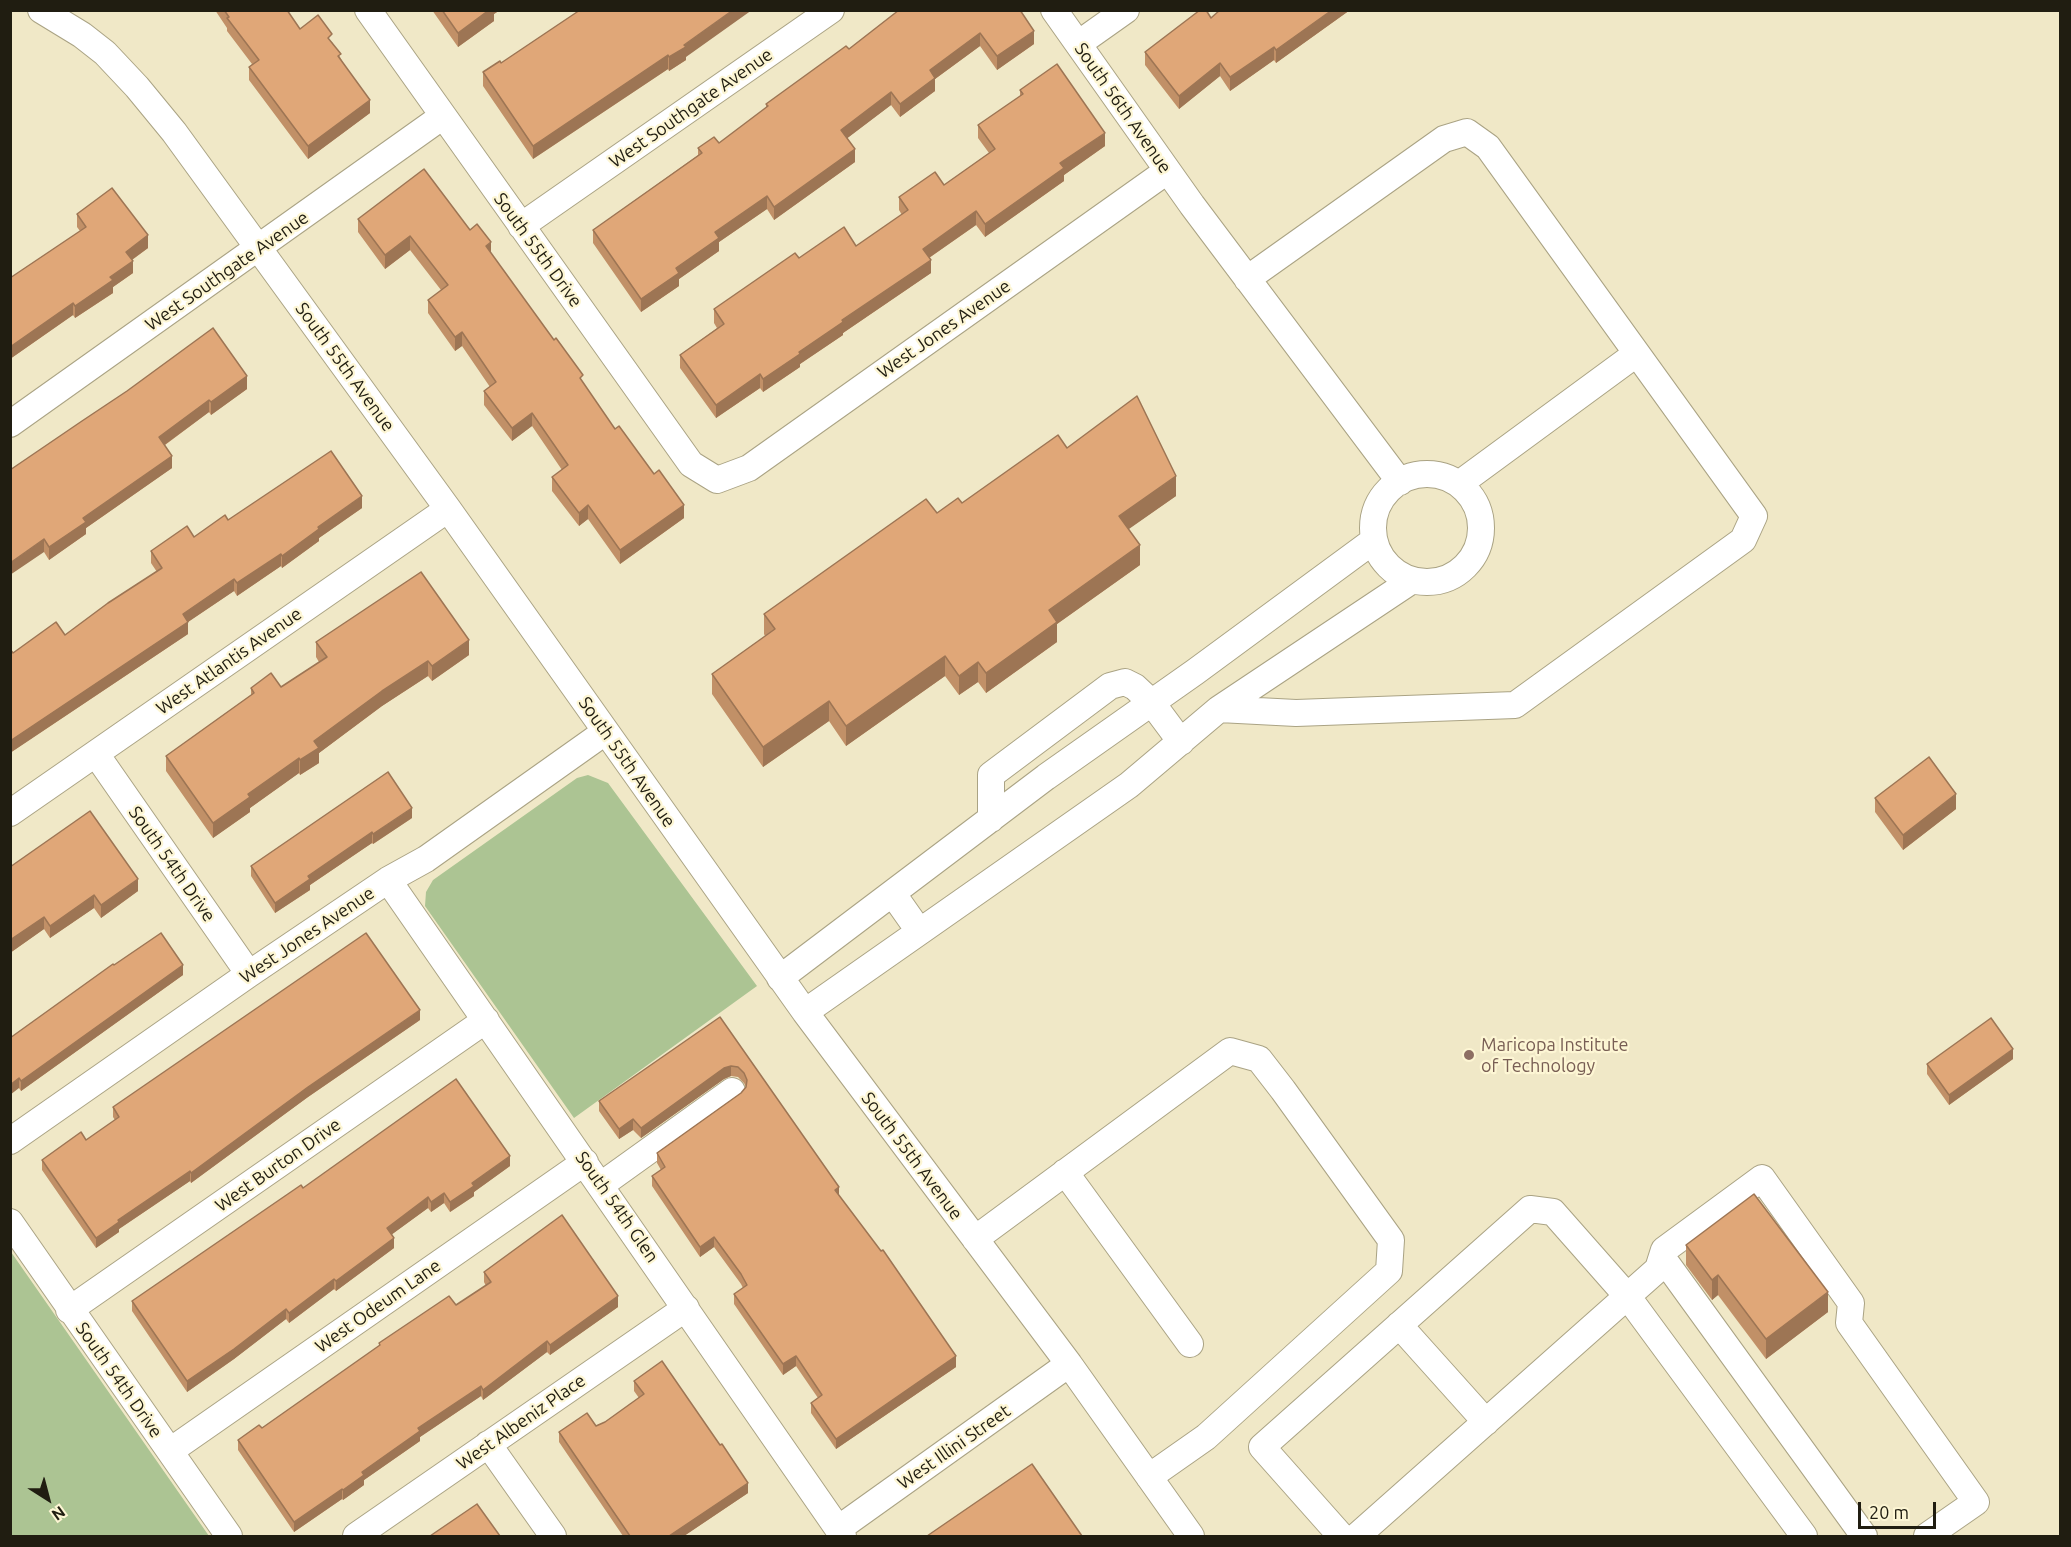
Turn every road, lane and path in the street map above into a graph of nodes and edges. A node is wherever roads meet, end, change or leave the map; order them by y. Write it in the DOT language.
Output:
graph roads {
  1 [pos="41,10"];
  2 [pos="368,10"];
  3 [pos="831,10"];
  4 [pos="1054,10"];
  5 [pos="1126,10"];
  6 [pos="1078,44"];
  7 [pos="443,116"];
  8 [pos="1167,171"];
  9 [pos="521,226"];
  10 [pos="259,248"];
  11 [pos="1247,279"];
  12 [pos="1636,354"];
  13 [pos="10,424"];
  14 [pos="717,480"];
  15 [pos="1400,482"];
  16 [pos="1459,484"];
  17 [pos="448,509"];
  18 [pos="1373,541"];
  19 [pos="1411,581"];
  20 [pos="1152,703"];
  21 [pos="1219,709"];
  22 [pos="605,732"];
  23 [pos="1181,742"];
  24 [pos="96,754"];
  25 [pos="10,813"];
  26 [pos="991,819"];
  27 [pos="388,880"];
  28 [pos="893,894"];
  29 [pos="919,931"];
  30 [pos="249,974"];
  31 [pos="780,978"];
  32 [pos="805,1012"];
  33 [pos="486,1020"];
  34 [pos="732,1091"];
  35 [pos="10,1141"];
  36 [pos="585,1162"];
  37 [pos="1065,1172"];
  38 [pos="601,1185"];
  39 [pos="10,1222"];
  40 [pos="975,1239"];
  41 [pos="1662,1257"];
  42 [pos="1628,1297"];
  43 [pos="686,1308"];
  44 [pos="69,1310"];
  45 [pos="1400,1325"];
  46 [pos="1190,1344"];
  47 [pos="1069,1364"];
  48 [pos="1486,1422"];
  49 [pos="488,1444"];
  50 [pos="170,1451"];
  51 [pos="1149,1477"];
  52 [pos="841,1533"];
  53 [pos="229,1536"];
  54 [pos="356,1536"];
  55 [pos="553,1536"];
  56 [pos="1191,1536"];
  57 [pos="1341,1536"];
  58 [pos="1357,1536"];
  59 [pos="1804,1536"];
  60 [pos="1864,1536"];
  61 [pos="1928,1536"];
  1 -- 10 [label="street, South 55th Avenue"];
  2 -- 7 [label="street, South 55th Drive"];
  3 -- 9 [label="street, West Southgate Avenue"];
  4 -- 6 [label="street, South 56th Avenue"];
  5 -- 6 [label="street"];
  6 -- 8 [label="street, South 56th Avenue"];
  7 -- 9 [label="street, South 55th Drive"];
  7 -- 10 [label="street, West Southgate Avenue"];
  8 -- 11 [label="street, South 56th Avenue"];
  8 -- 14 [label="street, West Jones Avenue"];
  9 -- 14 [label="street, South 55th Drive"];
  10 -- 13 [label="street, West Southgate Avenue"];
  10 -- 17 [label="street, South 55th Avenue"];
  11 -- 12 [label="street"];
  11 -- 15 [label="street, South 56th Avenue"];
  12 -- 16 [label="street"];
  12 -- 21 [label="street"];
  15 -- 16 [label="street"];
  15 -- 18 [label="street"];
  16 -- 19 [label="street"];
  17 -- 22 [label="street, South 55th Avenue"];
  17 -- 24 [label="street, West Atlantis Avenue"];
  18 -- 19 [label="street"];
  18 -- 20 [label="street"];
  19 -- 21 [label="street"];
  20 -- 23 [label="street"];
  20 -- 26 [label="street"];
  20 -- 26 [label="street"];
  21 -- 23 [label="street"];
  22 -- 27 [label="street, West Jones Avenue"];
  22 -- 31 [label="street, South 55th Avenue"];
  23 -- 29 [label="street"];
  24 -- 25 [label="street, West Atlantis Avenue"];
  24 -- 30 [label="street, South 54th Drive"];
  26 -- 28 [label="street"];
  27 -- 30 [label="street, West Jones Avenue"];
  27 -- 33 [label="street, South 54th Glen"];
  28 -- 29 [label="street"];
  28 -- 31 [label="street"];
  29 -- 32 [label="street"];
  30 -- 35 [label="street, West Jones Avenue"];
  31 -- 32 [label="street, South 55th Avenue"];
  32 -- 40 [label="street, South 55th Avenue"];
  33 -- 36 [label="street, South 54th Glen"];
  33 -- 44 [label="street, West Burton Drive"];
  34 -- 38 [label="street"];
  36 -- 38 [label="street, South 54th Glen"];
  36 -- 50 [label="street, West Odeum Lane"];
  37 -- 40 [label="street"];
  37 -- 46 [label="street"];
  37 -- 51 [label="street"];
  38 -- 43 [label="street, South 54th Glen"];
  39 -- 44 [label="street, South 54th Drive"];
  40 -- 47 [label="street, South 55th Avenue"];
  41 -- 42 [label="street"];
  41 -- 60 [label="street"];
  41 -- 61 [label="street"];
  42 -- 45 [label="street"];
  42 -- 48 [label="street"];
  42 -- 59 [label="street"];
  43 -- 49 [label="street, West Albeniz Place"];
  43 -- 52 [label="street, South 54th Glen"];
  44 -- 50 [label="street, South 54th Drive"];
  45 -- 48 [label="street"];
  45 -- 57 [label="street"];
  47 -- 51 [label="street, South 55th Avenue"];
  47 -- 52 [label="street, West Illini Street"];
  48 -- 58 [label="street"];
  49 -- 54 [label="street, West Albeniz Place"];
  49 -- 55 [label="street"];
  50 -- 53 [label="street, South 54th Drive"];
  51 -- 56 [label="street, South 55th Avenue"];
}
